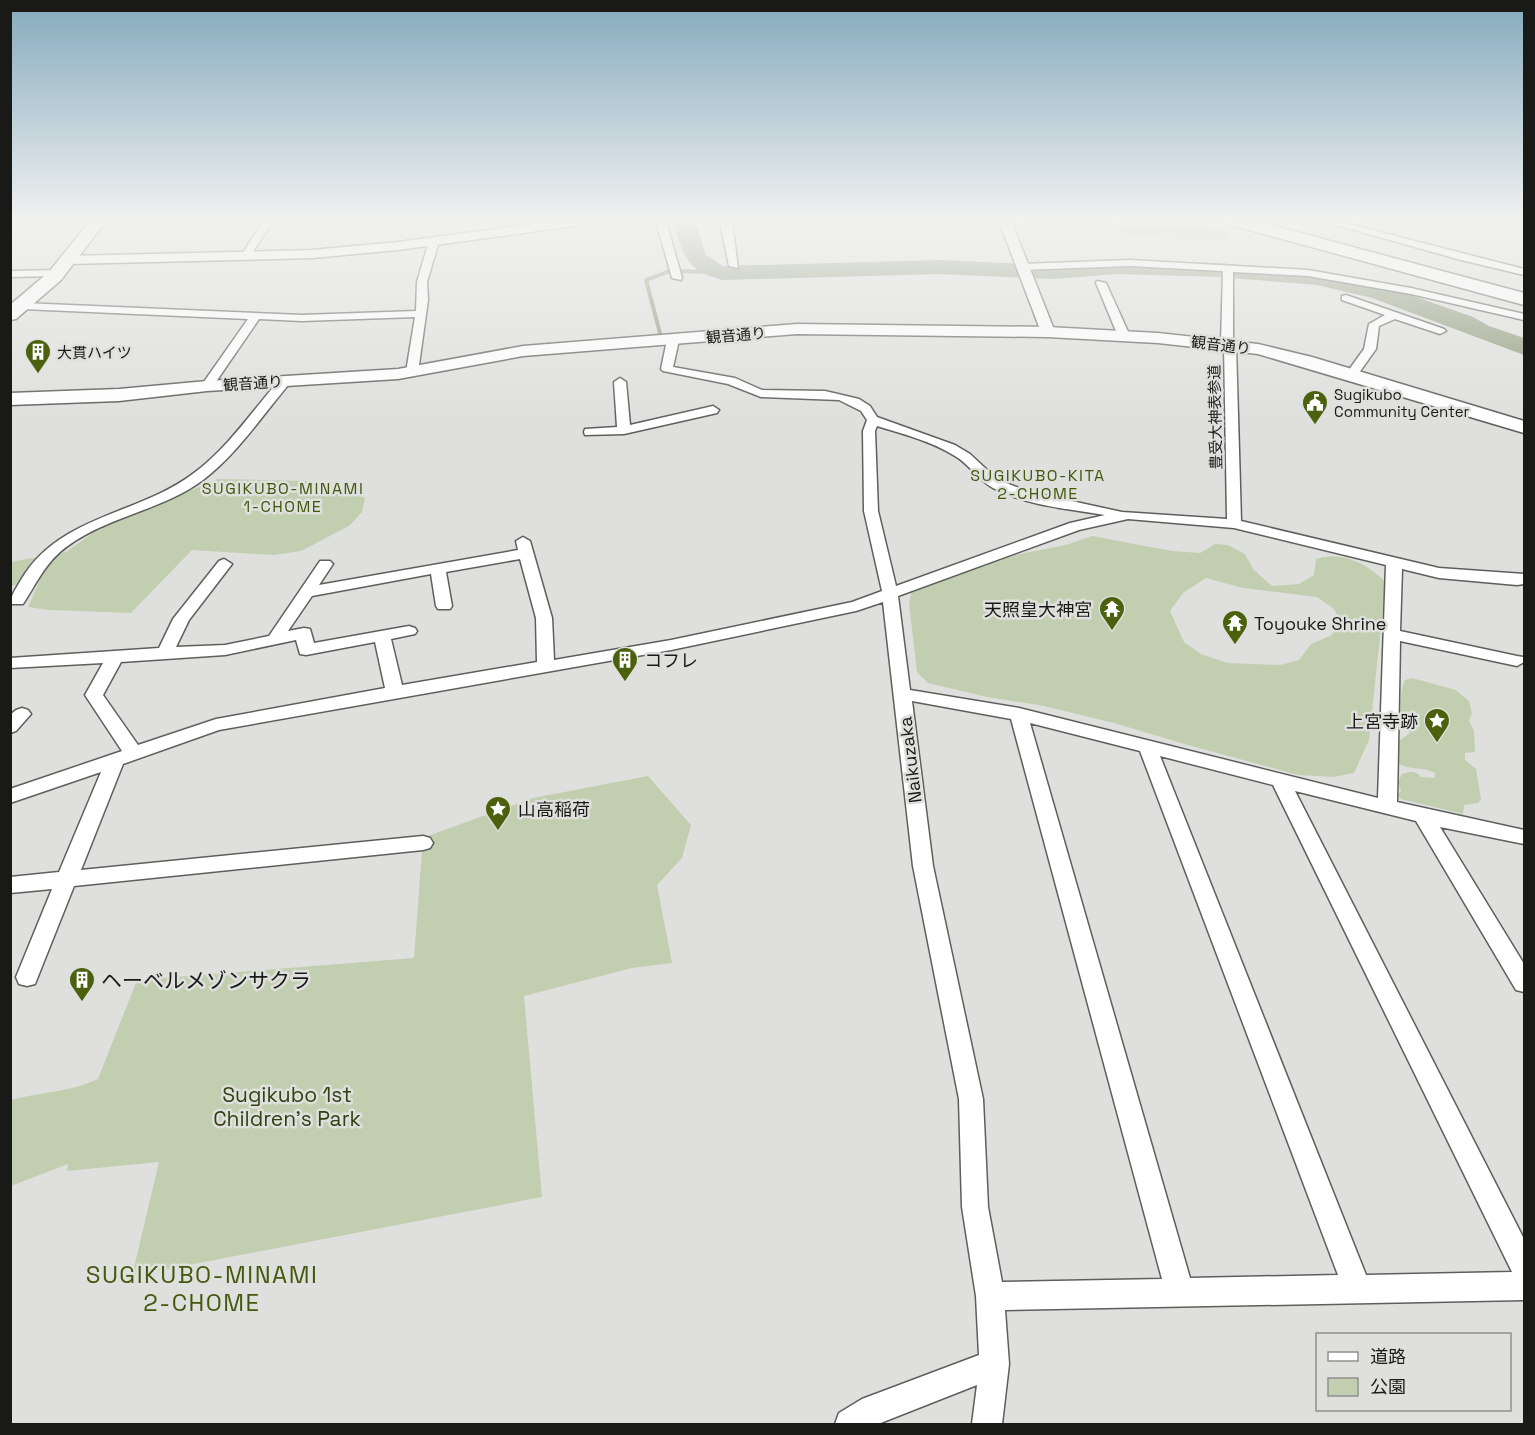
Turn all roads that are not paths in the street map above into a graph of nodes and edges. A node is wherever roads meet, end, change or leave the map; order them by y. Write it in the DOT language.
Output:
graph roads {
  1 [pos="40,288"];
  2 [pos="422,288"];
  3 [pos="1030,288"];
  4 [pos="1104,288"];
  5 [pos="1228,288"];
  6 [pos="1392,288"];
  7 [pos="1477,288"];
  8 [pos="1346,298"];
  9 [pos="1517,299"];
  10 [pos="1467,304"];
  11 [pos="17,310"];
  12 [pos="419,315"];
  13 [pos="1395,315"];
  14 [pos="256,316"];
  15 [pos="1524,317"];
  16 [pos="1440,331"];
  17 [pos="1048,332"];
  18 [pos="1124,336"];
  19 [pos="672,340"];
  20 [pos="1230,345"];
  21 [pos="412,372"];
  22 [pos="1352,374"];
  23 [pos="285,381"];
  24 [pos="620,382"];
  25 [pos="207,386"];
  26 [pos="10,399"];
  27 [pos="713,410"];
  28 [pos="873,420"];
  29 [pos="1524,428"];
  30 [pos="624,430"];
  31 [pos="590,432"];
  32 [pos="1128,515"];
  33 [pos="1234,524"];
  34 [pos="224,564"];
  35 [pos="325,564"];
  36 [pos="1394,564"];
  37 [pos="438,569"];
  38 [pos="1522,581"];
  39 [pos="306,592"];
  40 [pos="890,594"];
  41 [pos="17,601"];
  42 [pos="444,606"];
  43 [pos="409,631"];
  44 [pos="1391,634"];
  45 [pos="382,636"];
  46 [pos="274,640"];
  47 [pos="165,652"];
  48 [pos="115,657"];
  49 [pos="1517,662"];
  50 [pos="10,663"];
  51 [pos="546,667"];
  52 [pos="395,692"];
  53 [pos="902,694"];
  54 [pos="1019,714"];
  55 [pos="1147,746"];
  56 [pos="125,756"];
  57 [pos="1280,779"];
  58 [pos="10,796"];
  59 [pos="1387,807"];
  60 [pos="1423,816"];
  61 [pos="1524,837"];
  62 [pos="423,843"];
  63 [pos="68,878"];
  64 [pos="10,885"];
  65 [pos="27,977"];
  66 [pos="1524,983"];
  67 [pos="1524,1267"];
  68 [pos="1524,1286"];
  69 [pos="1357,1289"];
  70 [pos="1180,1292"];
  71 [pos="990,1296"];
  72 [pos="994,1364"];
  73 [pos="850,1425"];
  74 [pos="987,1425"];
  1 -- 11 [label="main road"];
  2 -- 12 [label="street"];
  3 -- 17 [label="street"];
  4 -- 18 [label="street"];
  5 -- 20 [label="street, 豊受大神表参道"];
  6 -- 10 [label="street"];
  7 -- 9 [label="highway"];
  8 -- 13 [label="street"];
  9 -- 10 [label="street"];
  10 -- 15 [label="street"];
  11 -- 14 [label="street"];
  12 -- 14 [label="street"];
  12 -- 21 [label="street"];
  13 -- 16 [label="street"];
  13 -- 22 [label="street"];
  14 -- 25 [label="street"];
  17 -- 18 [label="main road, 観音通り"];
  17 -- 19 [label="main road, 観音通り"];
  18 -- 20 [label="main road, 観音通り"];
  19 -- 21 [label="main road, 観音通り"];
  19 -- 28 [label="street"];
  20 -- 22 [label="main road, 観音通り"];
  20 -- 33 [label="street, 豊受大神表参道"];
  21 -- 23 [label="main road, 観音通り"];
  22 -- 29 [label="main road, 観音通り"];
  23 -- 25 [label="main road, 観音通り"];
  23 -- 41 [label="street"];
  24 -- 30 [label="street"];
  25 -- 26 [label="main road, 観音通り"];
  27 -- 30 [label="street"];
  28 -- 32 [label="street"];
  28 -- 40 [label="street, Naikuzaka"];
  30 -- 31 [label="street"];
  32 -- 33 [label="street"];
  32 -- 40 [label="street"];
  33 -- 36 [label="street"];
  34 -- 47 [label="street"];
  35 -- 39 [label="street"];
  36 -- 38 [label="street"];
  36 -- 44 [label="street"];
  37 -- 39 [label="street"];
  37 -- 42 [label="street"];
  37 -- 51 [label="street"];
  39 -- 46 [label="street"];
  40 -- 51 [label="street"];
  40 -- 53 [label="street, Naikuzaka"];
  43 -- 45 [label="street"];
  44 -- 49 [label="street"];
  44 -- 59 [label="street"];
  45 -- 46 [label="street"];
  45 -- 52 [label="street"];
  46 -- 47 [label="street"];
  47 -- 48 [label="street"];
  48 -- 50 [label="street"];
  48 -- 56 [label="street"];
  51 -- 52 [label="street"];
  52 -- 56 [label="street"];
  53 -- 54 [label="street"];
  53 -- 71 [label="street, Naikuzaka"];
  54 -- 55 [label="street"];
  54 -- 70 [label="street"];
  55 -- 57 [label="street"];
  55 -- 69 [label="street"];
  56 -- 58 [label="street"];
  56 -- 63 [label="street"];
  57 -- 59 [label="street"];
  57 -- 67 [label="street"];
  59 -- 60 [label="street"];
  60 -- 61 [label="street"];
  60 -- 66 [label="street"];
  62 -- 63 [label="street"];
  63 -- 64 [label="street"];
  63 -- 65 [label="street"];
  68 -- 69 [label="street"];
  69 -- 70 [label="street"];
  70 -- 71 [label="street"];
  71 -- 72 [label="street, Naikuzaka"];
  72 -- 73 [label="street"];
  72 -- 74 [label="street, Naikuzaka"];
}
